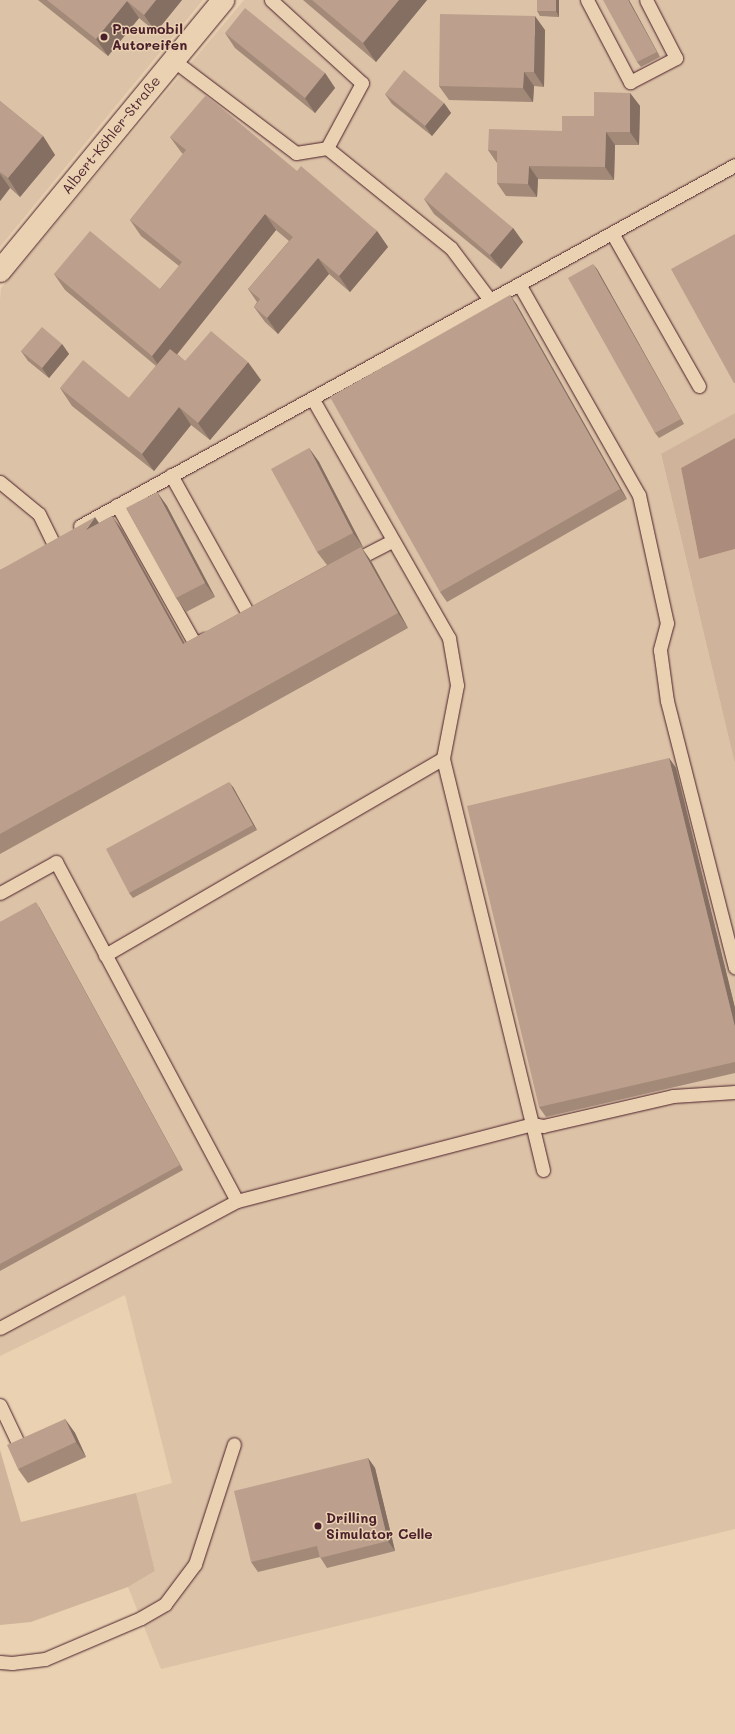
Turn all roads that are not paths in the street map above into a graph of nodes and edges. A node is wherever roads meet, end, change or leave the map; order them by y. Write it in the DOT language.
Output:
graph roads {
  1 [pos="223,0"];
  2 [pos="271,0"];
  3 [pos="587,0"];
  4 [pos="646,0"];
  5 [pos="173,60"];
  6 [pos="327,148"];
  7 [pos="735,165"];
  8 [pos="612,233"];
  9 [pos="0,271"];
  10 [pos="519,284"];
  11 [pos="490,300"];
  12 [pos="699,386"];
  13 [pos="312,398"];
  14 [pos="171,475"];
  15 [pos="0,482"];
  16 [pos="117,505"];
  17 [pos="52,541"];
  18 [pos="392,541"];
  19 [pos="39,548"];
  20 [pos="338,569"];
  21 [pos="263,608"];
  22 [pos="249,615"];
  23 [pos="236,623"];
  24 [pos="215,634"];
  25 [pos="443,758"];
  26 [pos="0,893"];
  27 [pos="105,955"];
  28 [pos="735,967"];
  29 [pos="735,1092"];
  30 [pos="532,1124"];
  31 [pos="543,1170"];
  32 [pos="237,1201"];
  33 [pos="0,1328"];
  34 [pos="0,1405"];
  35 [pos="234,1444"];
  36 [pos="19,1445"];
  37 [pos="0,1662"];
  1 -- 5 [label="street, Albert-Köhler-Straße"];
  2 -- 6 [label="lane"];
  3 -- 4 [label="lane"];
  5 -- 6 [label="lane"];
  5 -- 9 [label="street, Albert-Köhler-Straße"];
  6 -- 11 [label="lane"];
  7 -- 8 [label="lane"];
  8 -- 10 [label="lane"];
  8 -- 12 [label="lane"];
  10 -- 11 [label="lane"];
  10 -- 28 [label="lane"];
  11 -- 13 [label="lane"];
  13 -- 14 [label="lane"];
  13 -- 18 [label="lane"];
  14 -- 16 [label="lane"];
  14 -- 22 [label="lane"];
  15 -- 17 [label="lane"];
  16 -- 17 [label="lane"];
  16 -- 24 [label="lane"];
  17 -- 19 [label="lane"];
  18 -- 20 [label="lane"];
  18 -- 25 [label="lane"];
  21 -- 22 [label="lane"];
  22 -- 23 [label="lane"];
  25 -- 27 [label="lane"];
  25 -- 30 [label="lane"];
  26 -- 27 [label="lane"];
  27 -- 32 [label="lane"];
  29 -- 30 [label="lane"];
  30 -- 31 [label="lane"];
  30 -- 32 [label="lane"];
  32 -- 33 [label="lane"];
  34 -- 36 [label="lane"];
  35 -- 37 [label="lane"];
}
